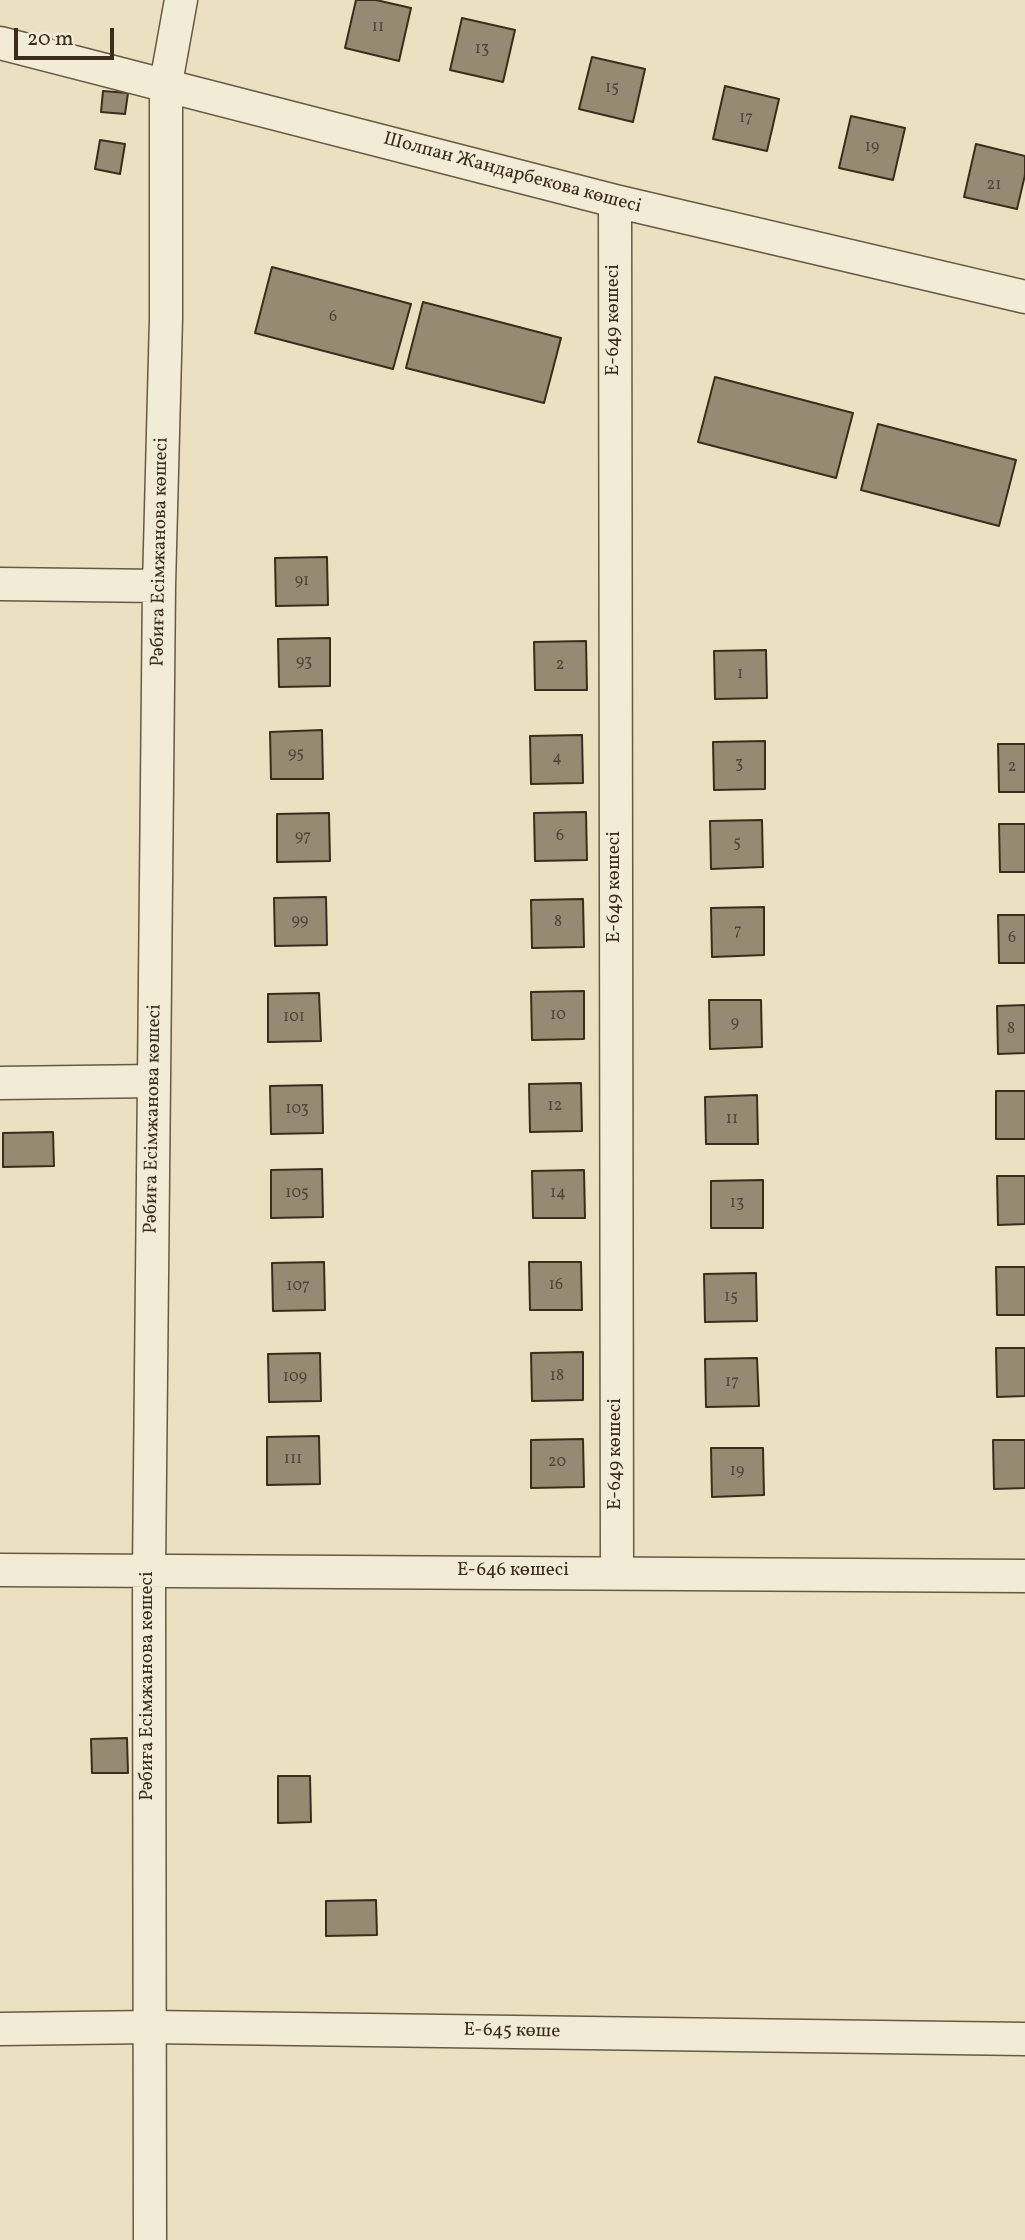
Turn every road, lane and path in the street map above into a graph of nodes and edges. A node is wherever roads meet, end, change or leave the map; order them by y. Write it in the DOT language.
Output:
graph roads {
  1 [pos="181,0"];
  2 [pos="0,43"];
  3 [pos="166,83"];
  4 [pos="615,201"];
  5 [pos="1025,297"];
  6 [pos="0,584"];
  7 [pos="159,586"];
  8 [pos="154,1081"];
  9 [pos="0,1083"];
  10 [pos="0,1570"];
  11 [pos="149,1571"];
  12 [pos="617,1573"];
  13 [pos="1025,1576"];
  14 [pos="150,2026"];
  15 [pos="0,2029"];
  16 [pos="1025,2039"];
  17 [pos="150,2240"];
  1 -- 3 [label="street, Рәбиға Есімжанова көшесі"];
  2 -- 3 [label="street, Шолпан Жандарбекова көшесі"];
  3 -- 4 [label="street, Шолпан Жандарбекова көшесі"];
  3 -- 7 [label="street, Рәбиға Есімжанова көшесі"];
  4 -- 5 [label="street, Шолпан Жандарбекова көшесі"];
  4 -- 12 [label="street, Е-649 көшесі"];
  6 -- 7 [label="street"];
  7 -- 8 [label="street, Рәбиға Есімжанова көшесі"];
  8 -- 9 [label="street"];
  8 -- 11 [label="street, Рәбиға Есімжанова көшесі"];
  10 -- 11 [label="street, Е-646 көшесі"];
  11 -- 12 [label="street, Е-646 көшесі"];
  11 -- 14 [label="street, Рәбиға Есімжанова көшесі"];
  12 -- 13 [label="street, Е-646 көшесі"];
  14 -- 15 [label="street, Е-645 көше"];
  14 -- 16 [label="street, Е-645 көше"];
  14 -- 17 [label="street, Рәбиға Есімжанова көшесі"];
}
